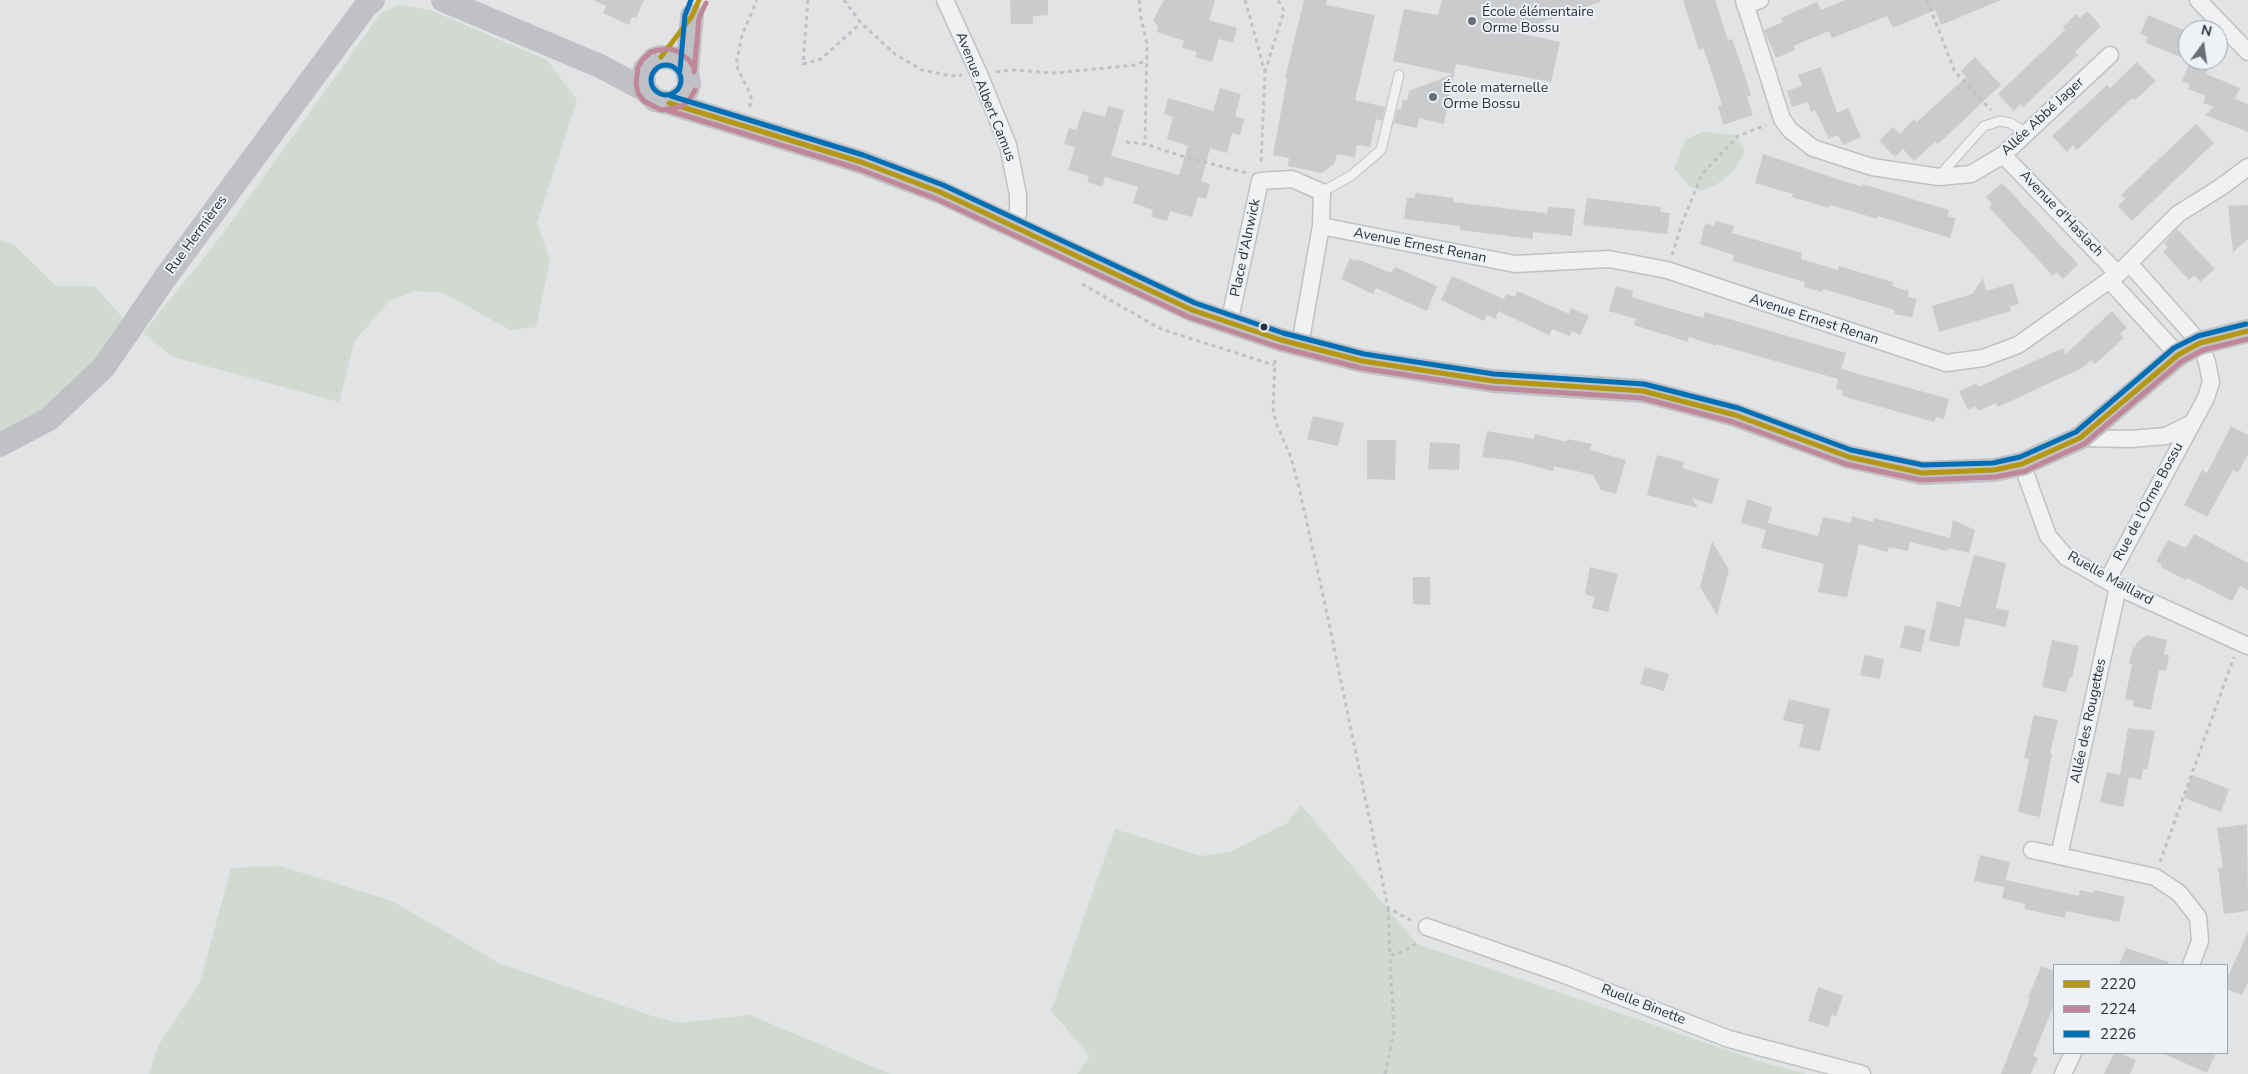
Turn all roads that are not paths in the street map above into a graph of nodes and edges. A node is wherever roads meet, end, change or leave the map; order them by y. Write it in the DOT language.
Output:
graph roads {
  1 [pos="372,0"];
  2 [pos="443,0"];
  3 [pos="945,0"];
  4 [pos="2198,0"];
  5 [pos="1750,2"];
  6 [pos="695,8"];
  7 [pos="2248,52"];
  8 [pos="2110,55"];
  9 [pos="655,60"];
  10 [pos="600,66"];
  11 [pos="1399,75"];
  12 [pos="688,77"];
  13 [pos="645,90"];
  14 [pos="669,103"];
  15 [pos="744,127"];
  16 [pos="2027,133"];
  17 [pos="2003,155"];
  18 [pos="2248,166"];
  19 [pos="1940,176"];
  20 [pos="1322,192"];
  21 [pos="1014,226"];
  22 [pos="1321,226"];
  23 [pos="2119,272"];
  24 [pos="1229,323"];
  25 [pos="2248,332"];
  26 [pos="2200,342"];
  27 [pos="1291,343"];
  28 [pos="2178,355"];
  29 [pos="2192,423"];
  30 [pos="2080,438"];
  31 [pos="0,445"];
  32 [pos="2022,464"];
  33 [pos="2112,584"];
  34 [pos="2244,644"];
  35 [pos="2032,850"];
  36 [pos="2059,856"];
  37 [pos="1427,927"];
  38 [pos="2191,964"];
  39 [pos="2073,1054"];
  40 [pos="1862,1074"];
  41 [pos="2063,1074"];
  1 -- 31 [label="main road, Rue Hermières"];
  2 -- 10 [label="main road"];
  3 -- 21 [label="street, Avenue Albert Camus"];
  4 -- 7 [label="street"];
  5 -- 19 [label="street, Allée Abbé Jager"];
  6 -- 9 [label="main road"];
  6 -- 12 [label="main road"];
  8 -- 16 [label="street, Allée Abbé Jager"];
  9 -- 10 [label="main road"];
  9 -- 12 [label="main road"];
  9 -- 13 [label="main road"];
  10 -- 13 [label="main road"];
  11 -- 20 [label="lane"];
  12 -- 14 [label="main road"];
  12 -- 15 [label="main road"];
  13 -- 14 [label="main road"];
  14 -- 15 [label="main road"];
  15 -- 21 [label="main road"];
  16 -- 17 [label="street, Allée Abbé Jager"];
  16 -- 19 [label="lane"];
  17 -- 19 [label="street, Allée Abbé Jager"];
  17 -- 23 [label="street, Avenue d'Haslach"];
  18 -- 23 [label="street, Avenue Ernest Renan"];
  20 -- 22 [label="street"];
  20 -- 24 [label="street, Place d'Alnwick"];
  21 -- 24 [label="main road"];
  22 -- 23 [label="street, Avenue Ernest Renan"];
  22 -- 27 [label="street"];
  23 -- 26 [label="street, Avenue d'Haslach"];
  23 -- 28 [label="street, Avenue d'Haslach"];
  24 -- 27 [label="main road"];
  25 -- 26 [label="main road"];
  26 -- 28 [label="main road"];
  26 -- 29 [label="street, Rue de l'Orme Bossu"];
  27 -- 32 [label="main road"];
  28 -- 30 [label="main road"];
  29 -- 30 [label="street, Rue de l'Orme Bossu"];
  29 -- 33 [label="street, Rue de l'Orme Bossu"];
  30 -- 32 [label="main road"];
  32 -- 33 [label="street, Ruelle Maillard"];
  33 -- 34 [label="street, Ruelle Maillard"];
  33 -- 36 [label="street, Allée des Rougettes"];
  35 -- 36 [label="street"];
  36 -- 38 [label="street"];
  37 -- 40 [label="street, Ruelle Binette"];
  39 -- 41 [label="street"];
}
